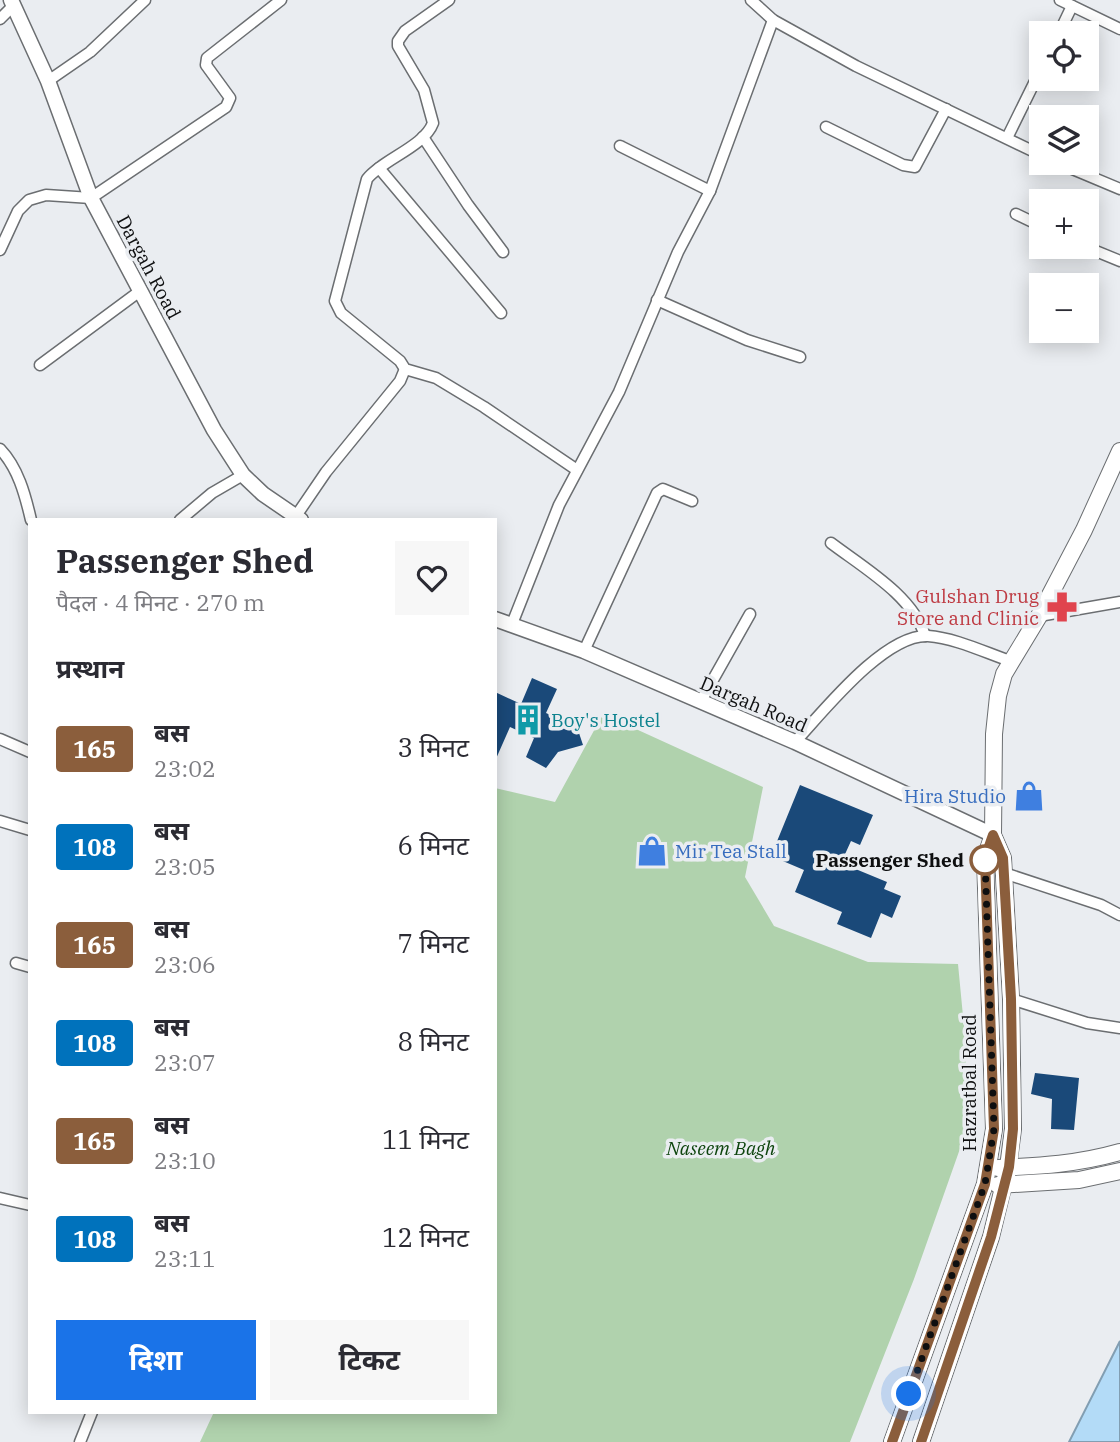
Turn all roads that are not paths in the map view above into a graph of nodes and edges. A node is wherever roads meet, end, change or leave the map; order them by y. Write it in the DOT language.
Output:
graph roads {
  1 [pos="145,0"];
  2 [pos="281,0"];
  3 [pos="449,0"];
  4 [pos="751,0"];
  5 [pos="1060,0"];
  6 [pos="13,3"];
  7 [pos="1072,6"];
  8 [pos="0,19"];
  9 [pos="773,20"];
  10 [pos="1065,21"];
  11 [pos="1120,29"];
  12 [pos="48,81"];
  13 [pos="1030,91"];
  14 [pos="946,109"];
  15 [pos="826,127"];
  16 [pos="423,136"];
  17 [pos="1007,138"];
  18 [pos="620,146"];
  19 [pos="1029,149"];
  20 [pos="379,168"];
  21 [pos="1086,175"];
  22 [pos="1120,190"];
  23 [pos="710,191"];
  24 [pos="91,198"];
  25 [pos="1016,214"];
  26 [pos="1029,220"];
  27 [pos="0,250"];
  28 [pos="503,252"];
  29 [pos="1099,252"];
  30 [pos="1120,261"];
  31 [pos="140,291"];
  32 [pos="657,300"];
  33 [pos="501,313"];
  34 [pos="800,357"];
  35 [pos="40,365"];
  36 [pos="405,369"];
  37 [pos="0,449"];
  38 [pos="1120,451"];
  39 [pos="577,470"];
  40 [pos="243,475"];
  41 [pos="692,502"];
  42 [pos="31,518"];
  43 [pos="182,518"];
  44 [pos="299,518"];
  45 [pos="831,543"];
  46 [pos="1120,602"];
  47 [pos="750,614"];
  48 [pos="1039,616"];
  49 [pos="497,620"];
  50 [pos="512,624"];
  51 [pos="925,636"];
  52 [pos="584,651"];
  53 [pos="1010,661"];
  54 [pos="701,701"];
  55 [pos="0,739"];
  56 [pos="795,742"];
  57 [pos="28,751"];
  58 [pos="0,821"];
  59 [pos="28,829"];
  60 [pos="993,835"];
  61 [pos="1004,873"];
  62 [pos="1120,915"];
  63 [pos="16,963"];
  64 [pos="28,966"];
  65 [pos="1011,999"];
  66 [pos="1120,1028"];
  67 [pos="1120,1152"];
  68 [pos="1009,1167"];
  69 [pos="1120,1171"];
  70 [pos="987,1176"];
  71 [pos="1006,1185"];
  72 [pos="0,1198"];
  73 [pos="28,1205"];
  74 [pos="91,1414"];
  75 [pos="80,1442"];
  76 [pos="892,1442"];
  77 [pos="921,1442"];
  1 -- 12 [label="street"];
  2 -- 24 [label="street"];
  3 -- 16 [label="street"];
  4 -- 9 [label="street"];
  5 -- 7 [label="street"];
  6 -- 8 [label="street"];
  6 -- 12 [label="street, Dargah Road"];
  7 -- 10 [label="street"];
  7 -- 11 [label="street"];
  9 -- 14 [label="street"];
  9 -- 23 [label="street"];
  12 -- 24 [label="street, Dargah Road"];
  13 -- 17 [label="street"];
  14 -- 15 [label="street"];
  14 -- 17 [label="street"];
  16 -- 20 [label="street"];
  16 -- 28 [label="street"];
  17 -- 19 [label="street"];
  18 -- 23 [label="street"];
  20 -- 33 [label="street"];
  20 -- 36 [label="street"];
  21 -- 22 [label="street"];
  23 -- 32 [label="street"];
  24 -- 27 [label="street"];
  24 -- 31 [label="street, Dargah Road"];
  25 -- 26 [label="street"];
  29 -- 30 [label="street"];
  31 -- 35 [label="street"];
  31 -- 40 [label="street, Dargah Road"];
  32 -- 34 [label="street"];
  32 -- 39 [label="street"];
  36 -- 39 [label="street"];
  36 -- 44 [label="street"];
  37 -- 42 [label="street"];
  38 -- 48 [label="main road, Hazratbal Road"];
  39 -- 50 [label="street"];
  40 -- 43 [label="street"];
  40 -- 44 [label="street, Dargah Road"];
  41 -- 52 [label="street"];
  45 -- 51 [label="street"];
  46 -- 48 [label="street"];
  47 -- 54 [label="street"];
  48 -- 53 [label="main road, Hazratbal Road"];
  49 -- 50 [label="street, Dargah Road"];
  50 -- 52 [label="street, Dargah Road"];
  51 -- 53 [label="street"];
  51 -- 56 [label="street"];
  52 -- 54 [label="street, Dargah Road"];
  53 -- 60 [label="main road, Hazratbal Road"];
  54 -- 56 [label="street, Dargah Road"];
  55 -- 57 [label="street"];
  56 -- 60 [label="street, Dargah Road"];
  58 -- 59 [label="street"];
  60 -- 61 [label="main road, Hazratbal Road"];
  60 -- 70 [label="main road, Hazratbal Road"];
  61 -- 62 [label="street"];
  61 -- 65 [label="main road, Hazratbal Road"];
  63 -- 64 [label="street"];
  65 -- 66 [label="street"];
  65 -- 68 [label="main road, Hazratbal Road"];
  67 -- 68 [label="main road"];
  68 -- 70 [label="main road"];
  68 -- 71 [label="main road, Hazratbal Road"];
  69 -- 71 [label="main road"];
  70 -- 71 [label="main road"];
  70 -- 76 [label="main road, Hazratbal Road"];
  71 -- 77 [label="main road, Hazratbal Road"];
  72 -- 73 [label="street"];
  74 -- 75 [label="street"];
}
